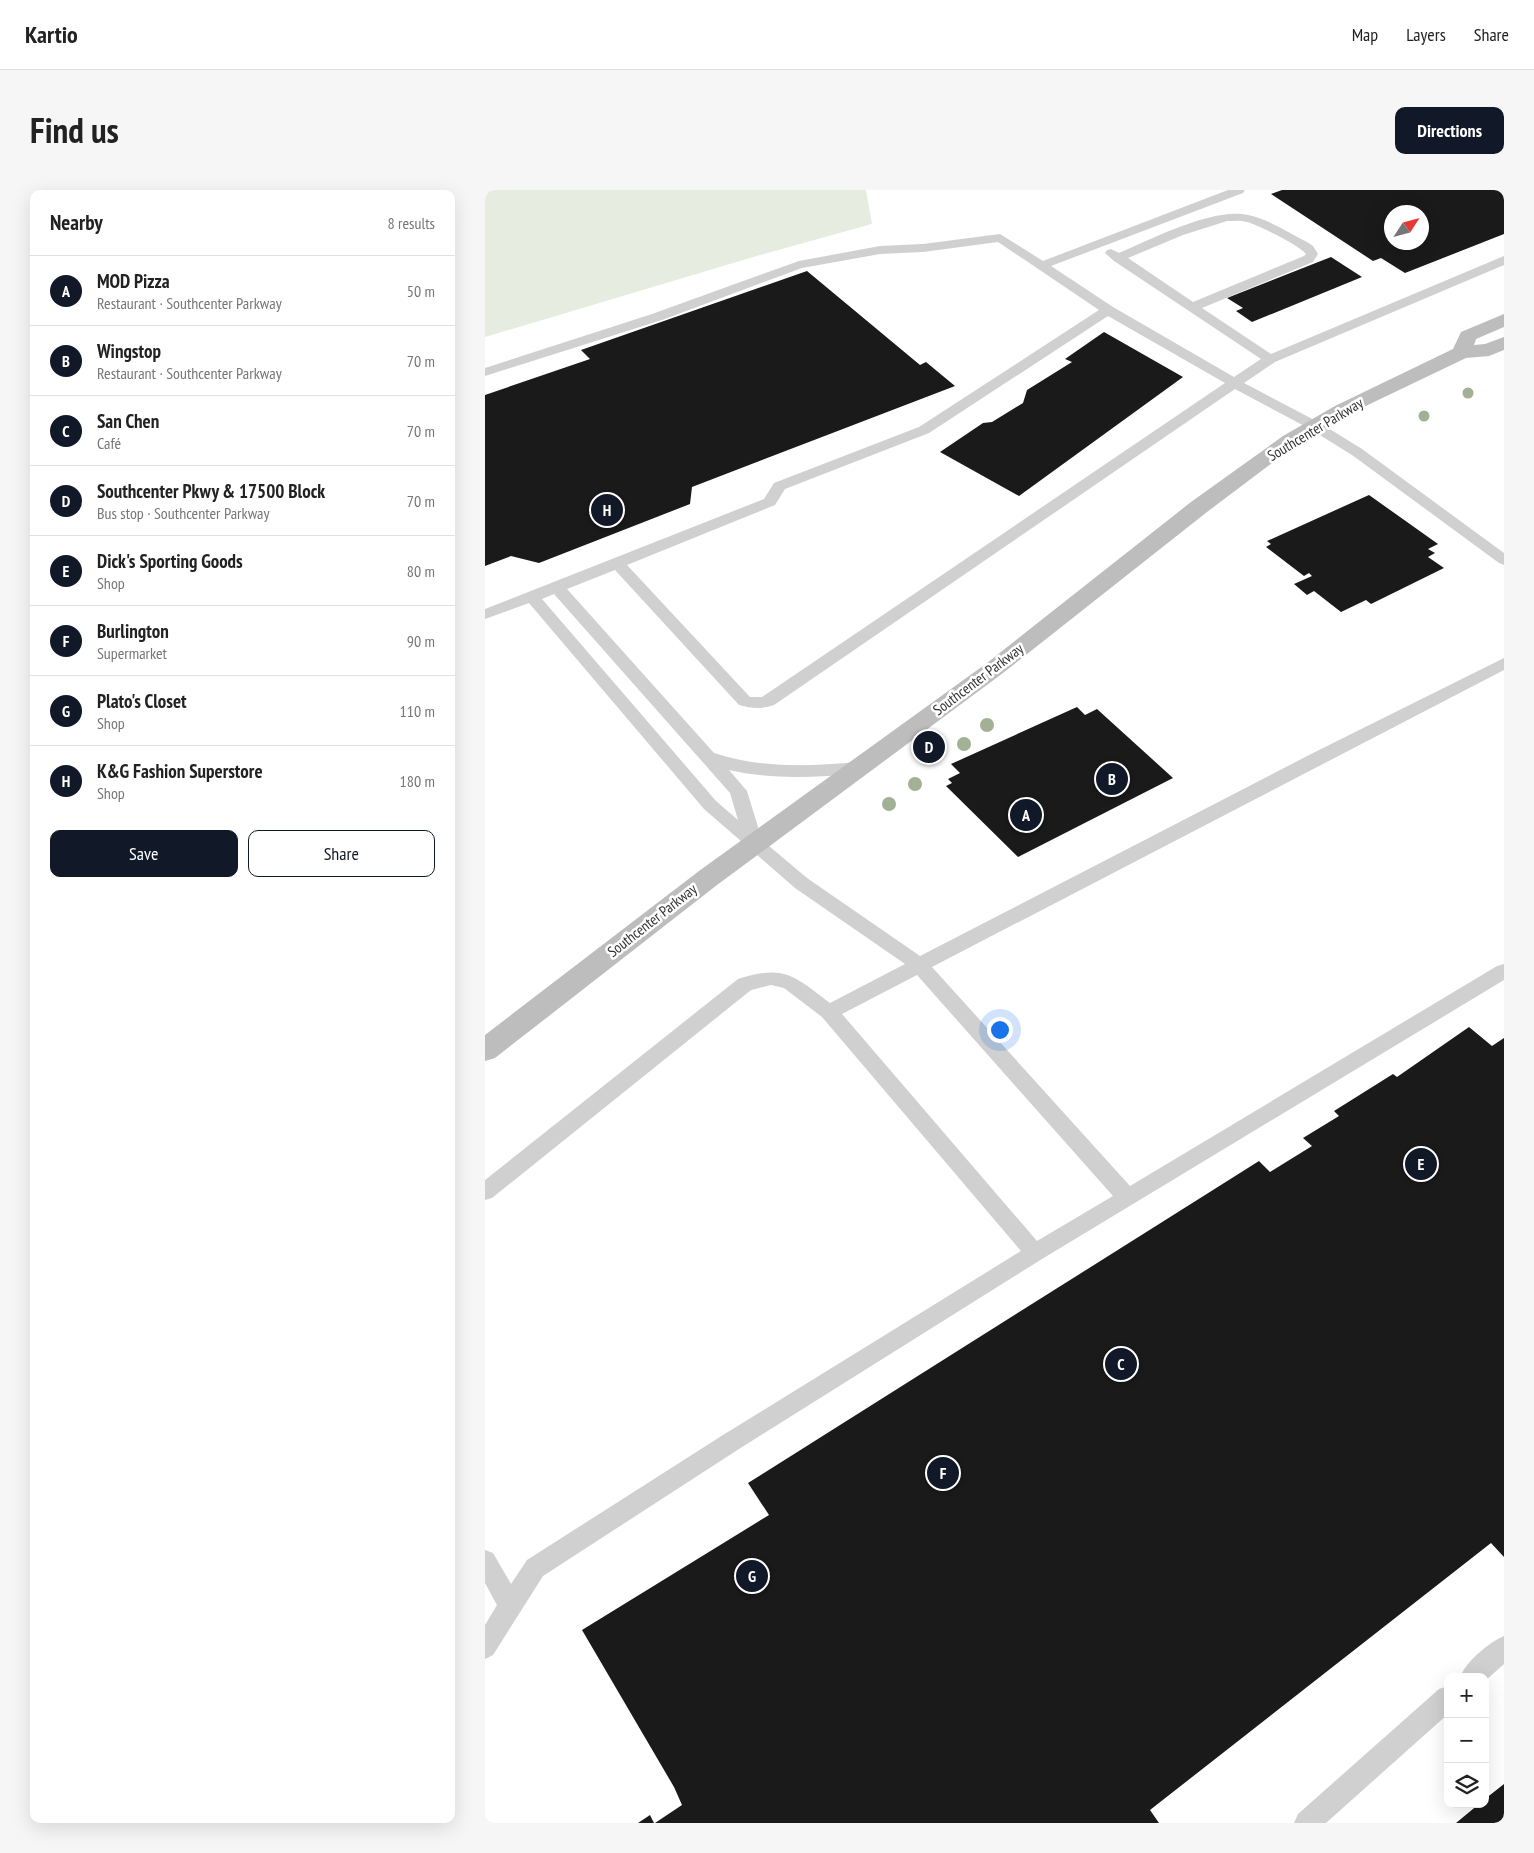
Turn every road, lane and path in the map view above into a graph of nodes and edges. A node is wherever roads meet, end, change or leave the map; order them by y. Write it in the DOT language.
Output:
graph roads {
  1 [pos="1239,190"];
  2 [pos="1097,244"];
  3 [pos="1118,258"];
  4 [pos="1504,260"];
  5 [pos="1041,266"];
  6 [pos="1192,307"];
  7 [pos="1108,310"];
  8 [pos="1504,320"];
  9 [pos="1504,343"];
  10 [pos="1462,352"];
  11 [pos="1270,358"];
  12 [pos="485,372"];
  13 [pos="1234,383"];
  14 [pos="1315,426"];
  15 [pos="1504,560"];
  16 [pos="617,563"];
  17 [pos="557,587"];
  18 [pos="532,597"];
  19 [pos="485,614"];
  20 [pos="1504,663"];
  21 [pos="706,756"];
  22 [pos="859,768"];
  23 [pos="754,844"];
  24 [pos="918,964"];
  25 [pos="1504,971"];
  26 [pos="829,1012"];
  27 [pos="485,1050"];
  28 [pos="485,1192"];
  29 [pos="1127,1197"];
  30 [pos="1035,1253"];
  31 [pos="485,1561"];
  32 [pos="510,1605"];
  33 [pos="485,1647"];
  34 [pos="1504,1648"];
  35 [pos="1476,1673"];
  36 [pos="1444,1702"];
  37 [pos="1307,1823"];
  1 -- 2 [label="lane"];
  2 -- 3 [label="lane"];
  2 -- 5 [label="lane"];
  3 -- 6 [label="lane"];
  3 -- 6 [label="lane"];
  4 -- 11 [label="lane"];
  5 -- 7 [label="lane"];
  5 -- 12 [label="lane"];
  6 -- 11 [label="lane"];
  7 -- 13 [label="lane"];
  7 -- 16 [label="lane"];
  8 -- 10 [label="main road"];
  9 -- 10 [label="main road, Southcenter Parkway"];
  10 -- 14 [label="main road, Southcenter Parkway"];
  11 -- 13 [label="lane"];
  13 -- 14 [label="lane"];
  13 -- 16 [label="lane"];
  14 -- 15 [label="lane"];
  14 -- 22 [label="main road, Southcenter Parkway"];
  16 -- 17 [label="lane"];
  17 -- 18 [label="lane"];
  17 -- 21 [label="lane"];
  18 -- 19 [label="lane"];
  18 -- 23 [label="lane"];
  20 -- 24 [label="lane"];
  21 -- 22 [label="lane"];
  21 -- 23 [label="lane"];
  22 -- 23 [label="main road, Southcenter Parkway"];
  23 -- 24 [label="lane"];
  23 -- 27 [label="main road, Southcenter Parkway"];
  24 -- 26 [label="lane"];
  24 -- 29 [label="lane"];
  25 -- 29 [label="lane"];
  26 -- 28 [label="lane"];
  26 -- 30 [label="lane"];
  29 -- 30 [label="lane"];
  30 -- 32 [label="lane"];
  31 -- 32 [label="lane"];
  32 -- 33 [label="lane"];
  34 -- 35 [label="lane"];
  36 -- 37 [label="lane"];
}
